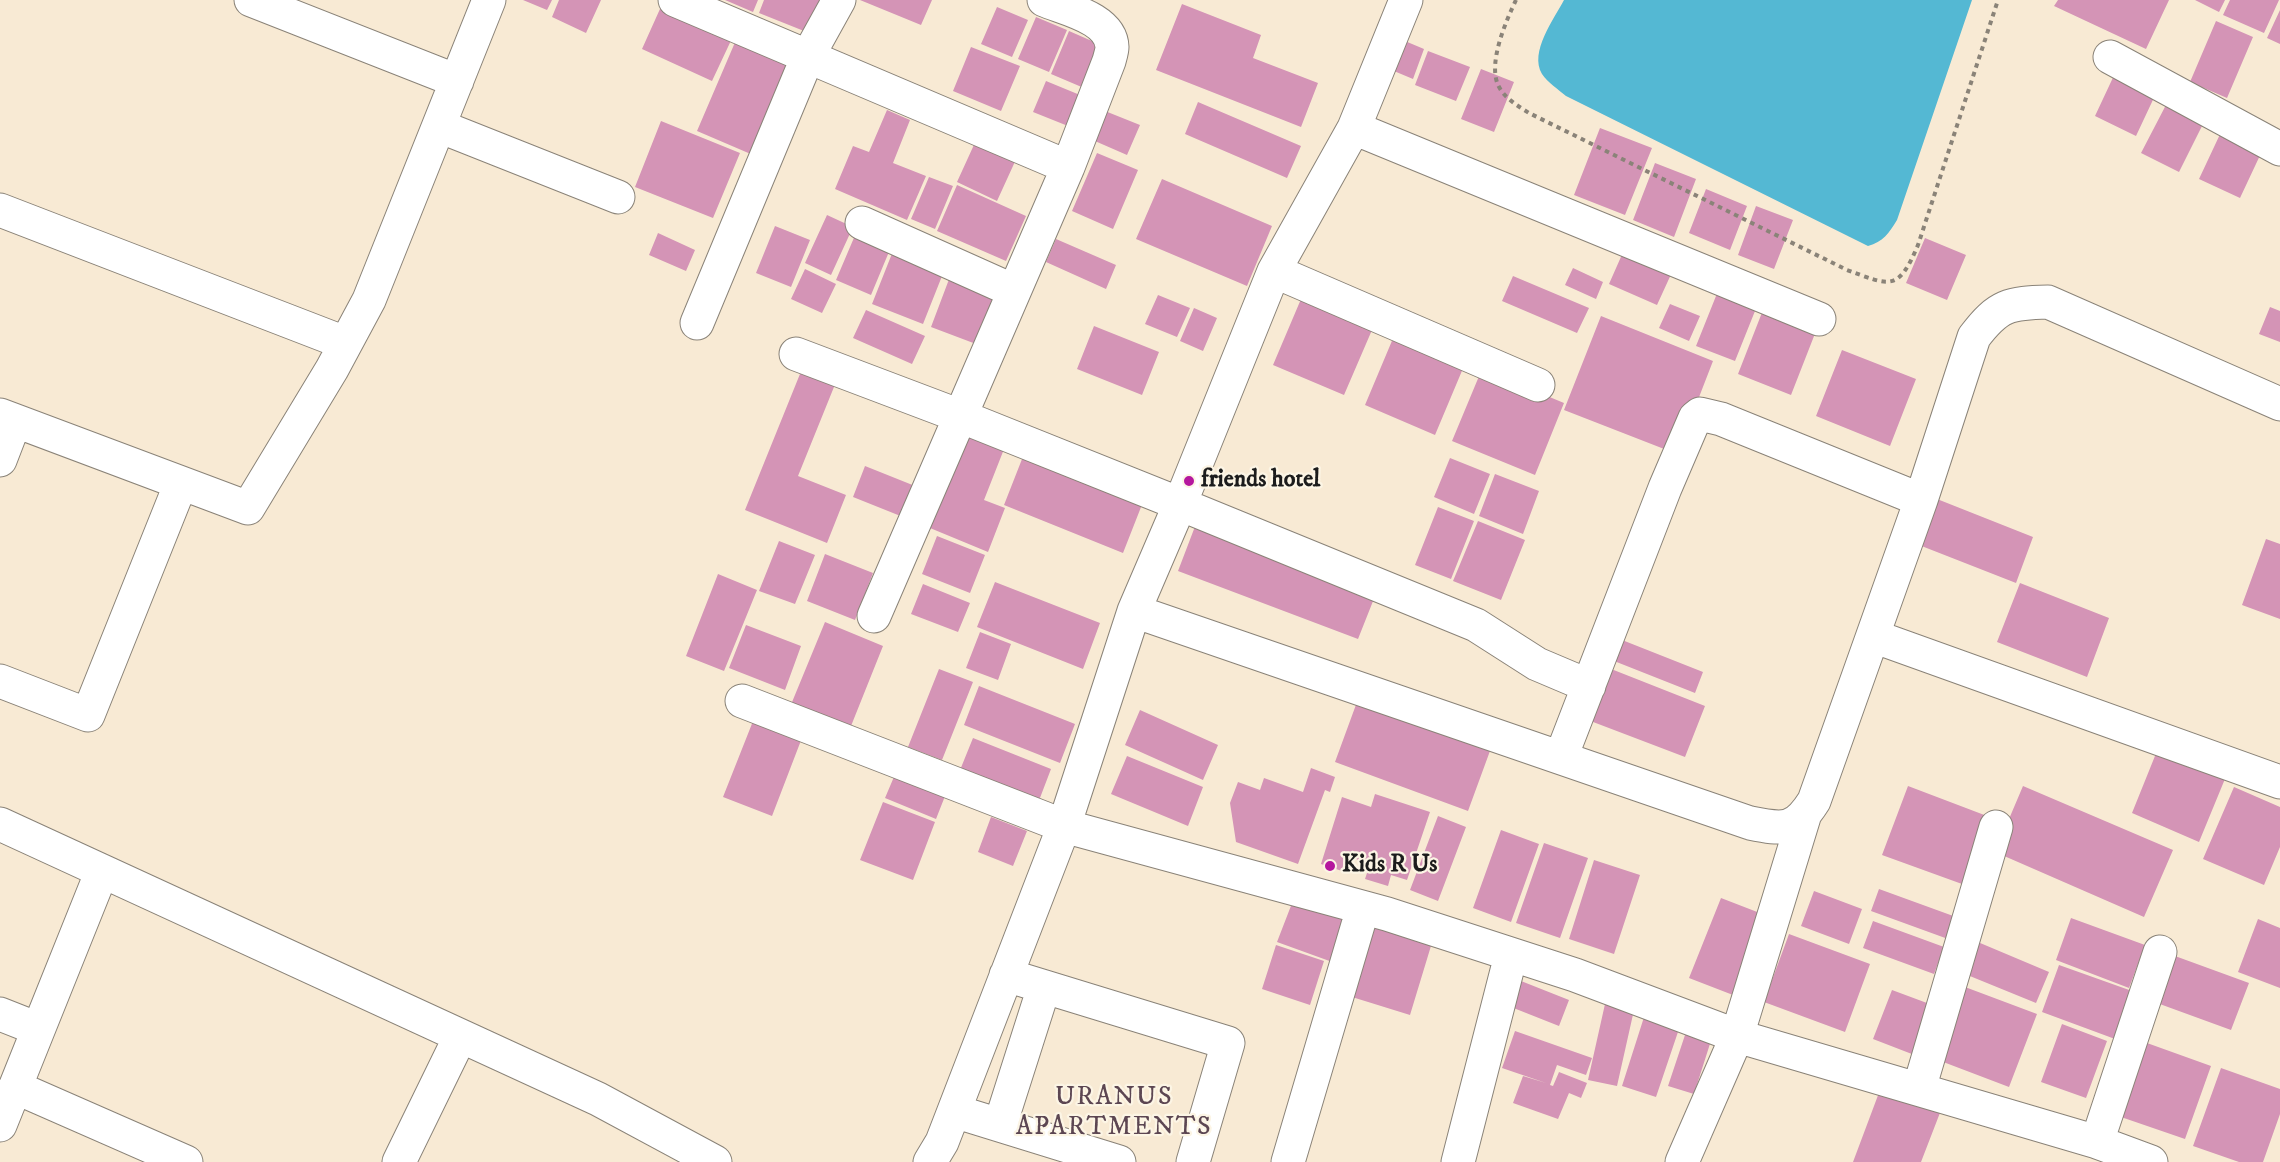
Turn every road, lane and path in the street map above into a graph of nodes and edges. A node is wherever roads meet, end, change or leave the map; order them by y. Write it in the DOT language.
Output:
graph roads {
  1 [pos="251,0"];
  2 [pos="489,0"];
  3 [pos="839,0"];
  4 [pos="1044,0"];
  5 [pos="1406,0"];
  6 [pos="1516,0"];
  7 [pos="1998,0"];
  8 [pos="687,2"];
  9 [pos="808,56"];
  10 [pos="2110,57"];
  11 [pos="457,81"];
  12 [pos="439,126"];
  13 [pos="1354,128"];
  14 [pos="2280,149"];
  15 [pos="1068,167"];
  16 [pos="618,198"];
  17 [pos="0,210"];
  18 [pos="862,223"];
  19 [pos="1274,271"];
  20 [pos="1014,291"];
  21 [pos="1819,319"];
  22 [pos="697,323"];
  23 [pos="345,343"];
  24 [pos="796,354"];
  25 [pos="1538,385"];
  26 [pos="2280,404"];
  27 [pos="960,416"];
  28 [pos="7,418"];
  29 [pos="0,460"];
  30 [pos="181,483"];
  31 [pos="1921,500"];
  32 [pos="1180,504"];
  33 [pos="1134,611"];
  34 [pos="874,616"];
  35 [pos="1874,636"];
  36 [pos="0,681"];
  37 [pos="1588,686"];
  38 [pos="742,701"];
  39 [pos="1561,757"];
  40 [pos="2280,782"];
  41 [pos="1804,817"];
  42 [pos="0,824"];
  43 [pos="1064,826"];
  44 [pos="1996,827"];
  45 [pos="102,871"];
  46 [pos="1363,908"];
  47 [pos="2160,952"];
  48 [pos="1511,955"];
  49 [pos="1006,975"];
  50 [pos="1044,987"];
  51 [pos="0,1014"];
  52 [pos="38,1029"];
  53 [pos="1737,1036"];
  54 [pos="460,1037"];
  55 [pos="15,1087"];
  56 [pos="1919,1089"];
  57 [pos="954,1111"];
  58 [pos="0,1125"];
  59 [pos="1000,1125"];
  60 [pos="2097,1142"];
  61 [pos="186,1162"];
  62 [pos="399,1162"];
  63 [pos="715,1162"];
  64 [pos="930,1162"];
  65 [pos="1119,1162"];
  66 [pos="1193,1162"];
  67 [pos="1288,1162"];
  68 [pos="1458,1162"];
  69 [pos="1683,1162"];
  70 [pos="2151,1162"];
  1 -- 11 [label="street"];
  2 -- 11 [label="street"];
  3 -- 9 [label="street"];
  4 -- 15 [label="street"];
  5 -- 13 [label="street"];
  6 -- 7 [label="path"];
  8 -- 9 [label="street"];
  9 -- 15 [label="street"];
  9 -- 22 [label="street"];
  10 -- 14 [label="street"];
  11 -- 12 [label="street"];
  12 -- 16 [label="street"];
  12 -- 23 [label="street"];
  13 -- 19 [label="street"];
  13 -- 21 [label="street"];
  15 -- 20 [label="street"];
  17 -- 23 [label="street"];
  18 -- 20 [label="street"];
  19 -- 25 [label="street"];
  19 -- 32 [label="street"];
  20 -- 27 [label="street"];
  23 -- 30 [label="street"];
  24 -- 27 [label="street"];
  26 -- 31 [label="street"];
  27 -- 32 [label="street"];
  27 -- 34 [label="street"];
  28 -- 29 [label="street"];
  28 -- 30 [label="street"];
  30 -- 36 [label="street"];
  31 -- 35 [label="street"];
  31 -- 37 [label="street"];
  32 -- 33 [label="street"];
  32 -- 37 [label="street"];
  33 -- 39 [label="street"];
  33 -- 43 [label="street"];
  35 -- 40 [label="street"];
  35 -- 41 [label="street"];
  37 -- 39 [label="street"];
  38 -- 43 [label="street"];
  39 -- 41 [label="street"];
  41 -- 53 [label="street"];
  42 -- 45 [label="street"];
  43 -- 46 [label="street"];
  43 -- 49 [label="street"];
  44 -- 56 [label="street"];
  45 -- 52 [label="street"];
  45 -- 54 [label="street"];
  46 -- 48 [label="street"];
  46 -- 67 [label="street"];
  47 -- 60 [label="street"];
  48 -- 53 [label="street"];
  48 -- 68 [label="street"];
  49 -- 50 [label="street"];
  49 -- 57 [label="street"];
  50 -- 59 [label="street"];
  50 -- 66 [label="street"];
  51 -- 52 [label="street"];
  52 -- 55 [label="street"];
  53 -- 56 [label="street"];
  53 -- 69 [label="street"];
  54 -- 62 [label="street"];
  54 -- 63 [label="street"];
  55 -- 58 [label="street"];
  55 -- 61 [label="street"];
  56 -- 60 [label="street"];
  57 -- 59 [label="street"];
  57 -- 64 [label="street"];
  59 -- 65 [label="street"];
  60 -- 70 [label="street"];
}
